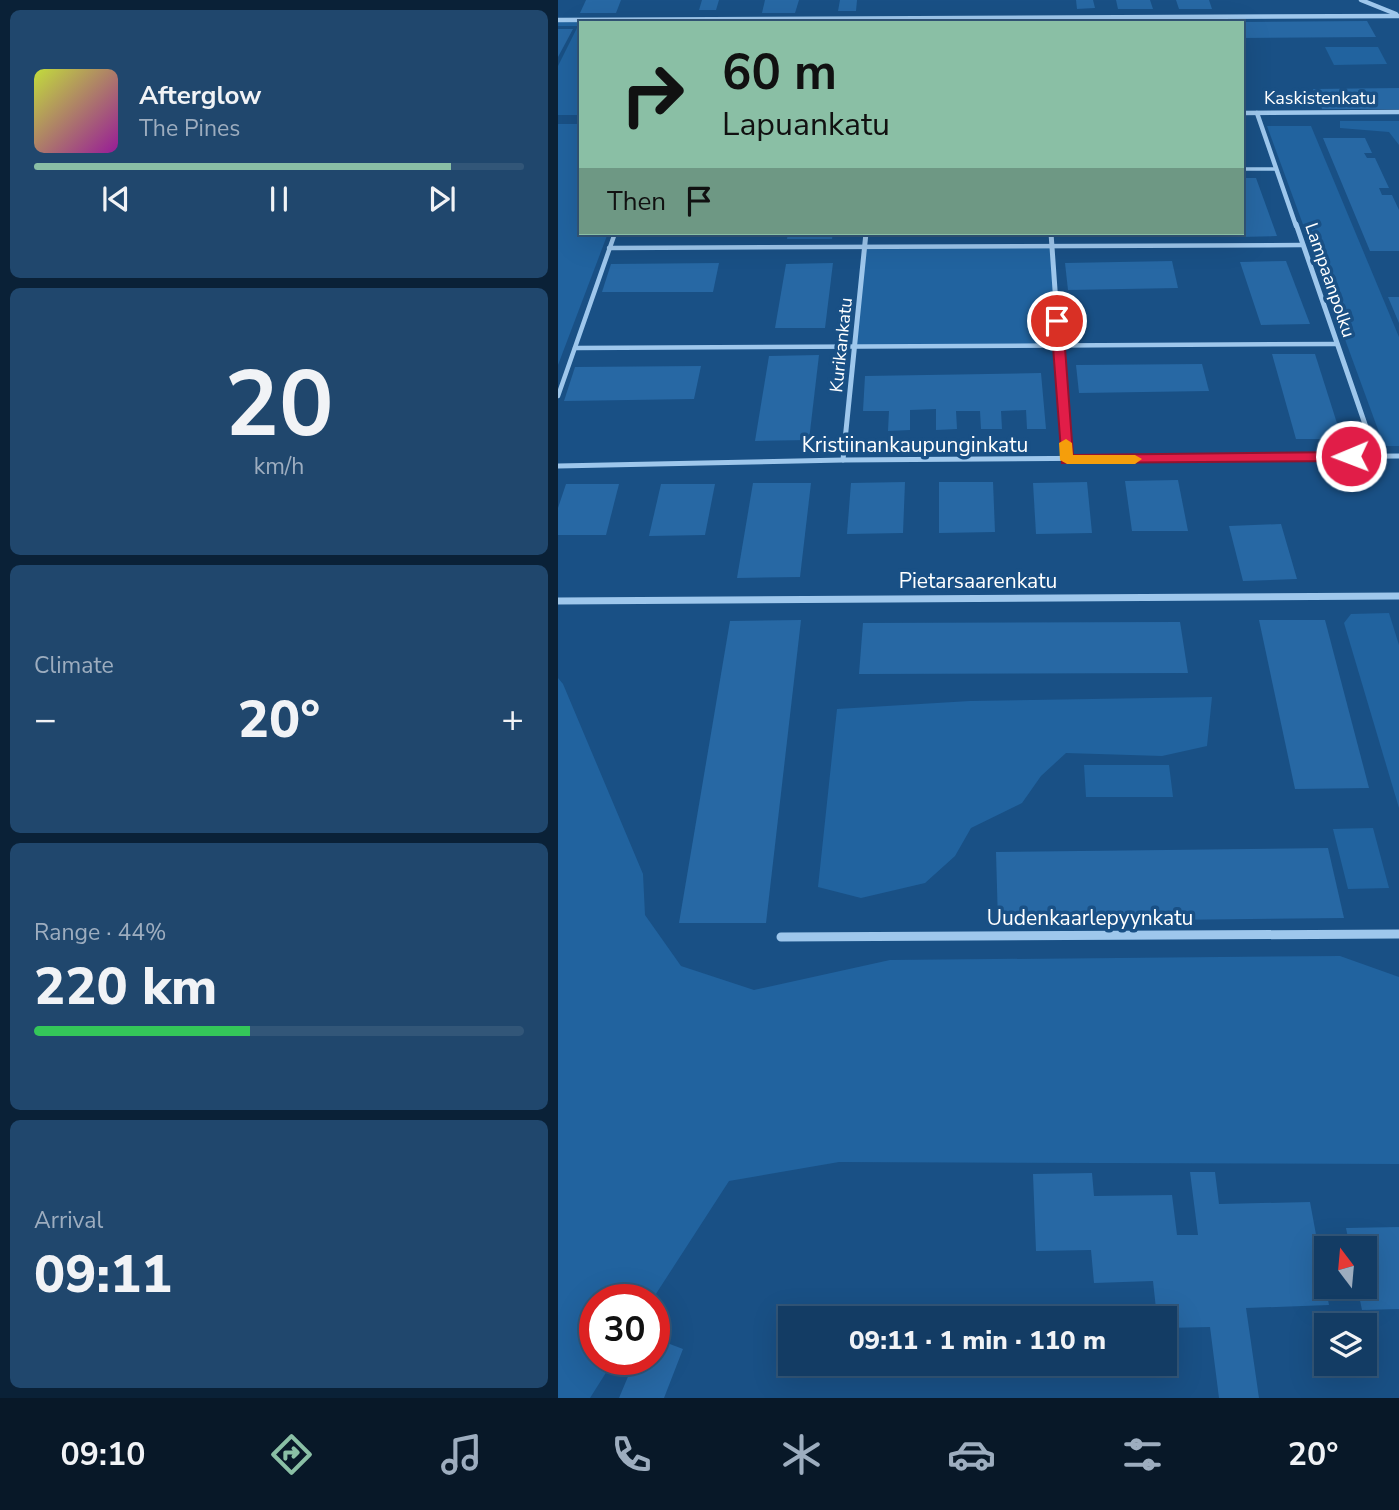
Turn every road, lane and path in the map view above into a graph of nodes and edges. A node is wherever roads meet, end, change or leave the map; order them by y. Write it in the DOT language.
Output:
graph roads {
  1 [pos="1361,0"];
  2 [pos="1399,15"];
  3 [pos="558,19"];
  4 [pos="1399,112"];
  5 [pos="1244,113"];
  6 [pos="1257,113"];
  7 [pos="1244,169"];
  8 [pos="1276,169"];
  9 [pos="614,235"];
  10 [pos="866,235"];
  11 [pos="1051,235"];
  12 [pos="1303,245"];
  13 [pos="1052,247"];
  14 [pos="609,248"];
  15 [pos="865,248"];
  16 [pos="1337,344"];
  17 [pos="1059,346"];
  18 [pos="855,347"];
  19 [pos="575,348"];
  20 [pos="558,396"];
  21 [pos="1376,456"];
  22 [pos="1399,456"];
  23 [pos="843,460"];
  24 [pos="1067,460"];
  25 [pos="558,466"];
  26 [pos="1399,596"];
  27 [pos="558,601"];
  28 [pos="1399,934"];
  29 [pos="781,937"];
  1 -- 2 [label="street"];
  2 -- 3 [label="street"];
  4 -- 6 [label="street, Kaskistenkatu"];
  5 -- 6 [label="street, Kaskistenkatu"];
  6 -- 8 [label="street, Lampaanpolku"];
  7 -- 8 [label="lane"];
  8 -- 12 [label="street, Lampaanpolku"];
  9 -- 14 [label="lane"];
  10 -- 15 [label="street, Kurikankatu"];
  11 -- 13 [label="street"];
  12 -- 13 [label="lane"];
  12 -- 16 [label="street, Lampaanpolku"];
  13 -- 15 [label="lane"];
  13 -- 17 [label="street"];
  14 -- 15 [label="lane"];
  14 -- 19 [label="lane"];
  15 -- 18 [label="street, Kurikankatu"];
  16 -- 17 [label="lane"];
  16 -- 21 [label="street, Lampaanpolku"];
  17 -- 18 [label="lane"];
  17 -- 24 [label="street"];
  18 -- 19 [label="lane"];
  18 -- 23 [label="street, Kurikankatu"];
  19 -- 20 [label="lane"];
  21 -- 22 [label="street, Kristiinankaupunginkatu"];
  21 -- 24 [label="street, Kristiinankaupunginkatu"];
  23 -- 24 [label="street, Kristiinankaupunginkatu"];
  23 -- 25 [label="street, Kristiinankaupunginkatu"];
  26 -- 27 [label="street, Pietarsaarenkatu"];
  28 -- 29 [label="street, Uudenkaarlepyynkatu"];
}
